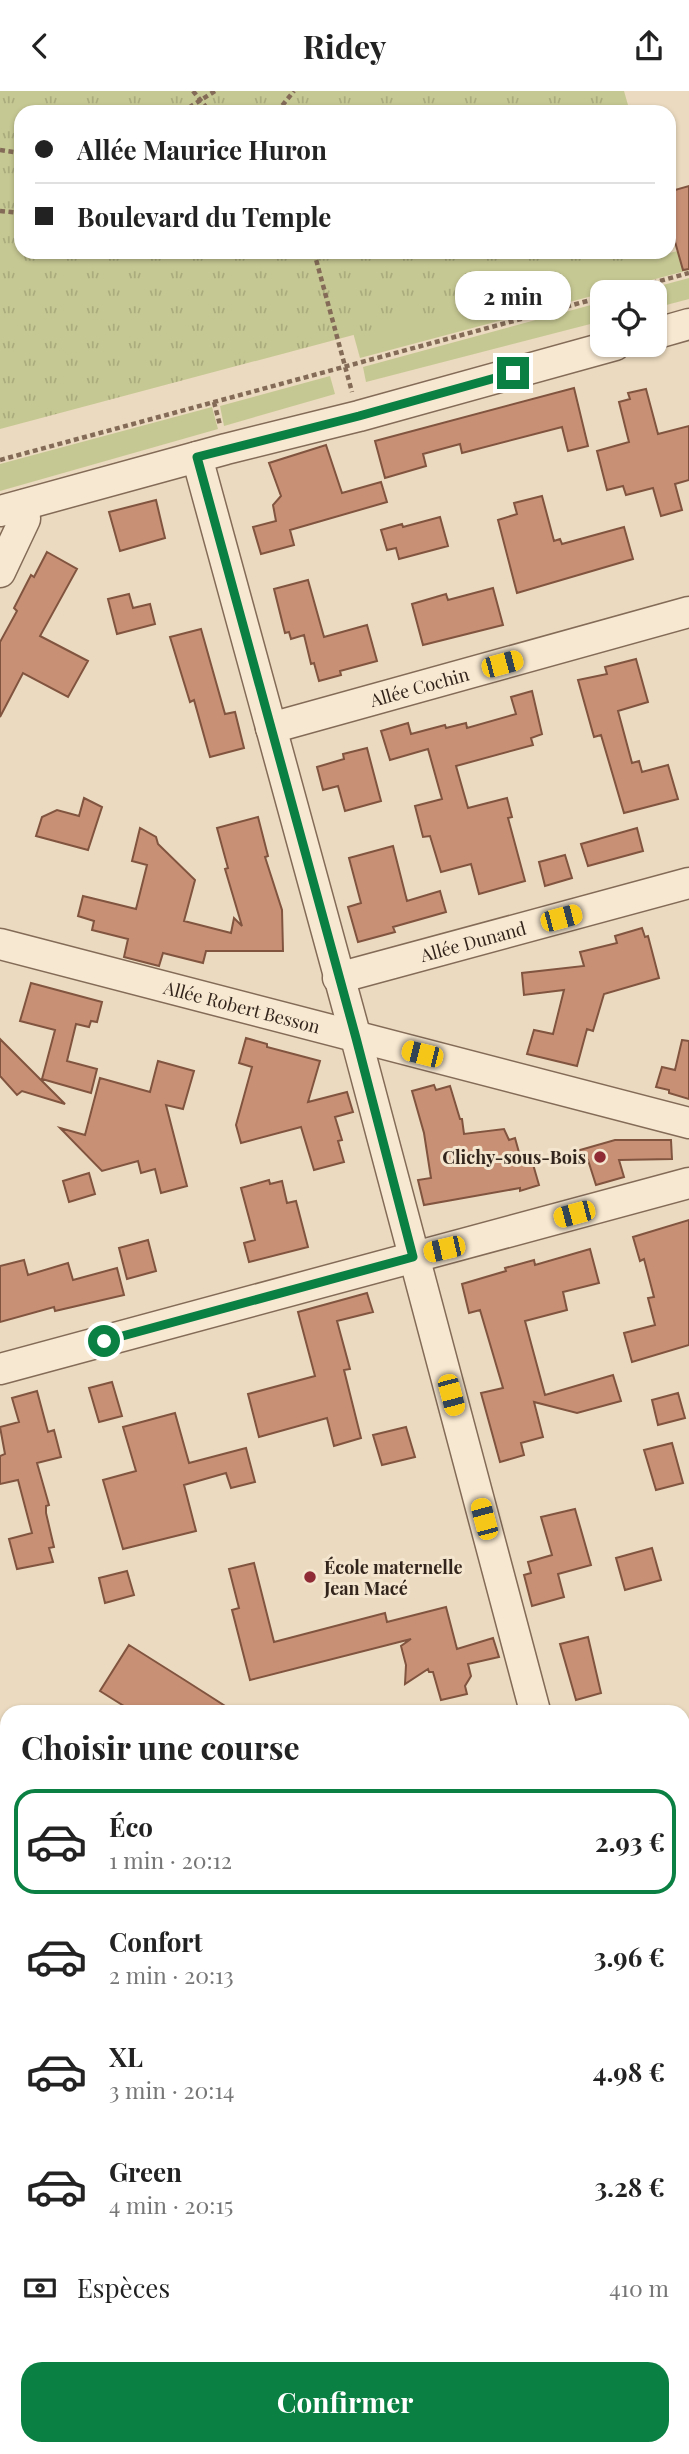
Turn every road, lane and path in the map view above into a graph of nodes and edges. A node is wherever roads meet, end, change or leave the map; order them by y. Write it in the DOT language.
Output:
graph roads {
  1 [pos="193,91"];
  2 [pos="215,91"];
  3 [pos="294,91"];
  4 [pos="193,105"];
  5 [pos="205,105"];
  6 [pos="283,105"];
  7 [pos="316,259"];
  8 [pos="689,273"];
  9 [pos="663,280"];
  10 [pos="590,300"];
  11 [pos="689,324"];
  12 [pos="667,330"];
  13 [pos="590,352"];
  14 [pos="346,367"];
  15 [pos="214,402"];
  16 [pos="359,416"];
  17 [pos="222,433"];
  18 [pos="197,457"];
  19 [pos="0,460"];
  20 [pos="12,508"];
  21 [pos="0,572"];
  22 [pos="689,612"];
  23 [pos="271,728"];
  24 [pos="689,883"];
  25 [pos="0,944"];
  26 [pos="338,978"];
  27 [pos="356,1038"];
  28 [pos="689,1123"];
  29 [pos="689,1182"];
  30 [pos="413,1257"];
  31 [pos="0,1370"];
  32 [pos="533,1705"];
  1 -- 5 [label="path, bridge"];
  2 -- 4 [label="path"];
  3 -- 6 [label="path"];
  7 -- 14 [label="path"];
  8 -- 9 [label="path"];
  10 -- 14 [label="path"];
  11 -- 12 [label="street"];
  13 -- 16 [label="street"];
  14 -- 15 [label="path"];
  14 -- 16 [label="path"];
  15 -- 17 [label="path"];
  15 -- 19 [label="path"];
  16 -- 18 [label="street"];
  18 -- 20 [label="street"];
  18 -- 23 [label="street"];
  20 -- 21 [label="street"];
  22 -- 23 [label="street, Allée Cochin"];
  23 -- 26 [label="street"];
  24 -- 26 [label="street, Allée Dunand"];
  25 -- 27 [label="street, Allée Robert Besson"];
  26 -- 27 [label="street"];
  27 -- 28 [label="street, Allée Robert Besson"];
  27 -- 30 [label="street"];
  29 -- 30 [label="street"];
  30 -- 31 [label="street"];
  30 -- 32 [label="street"];
}
